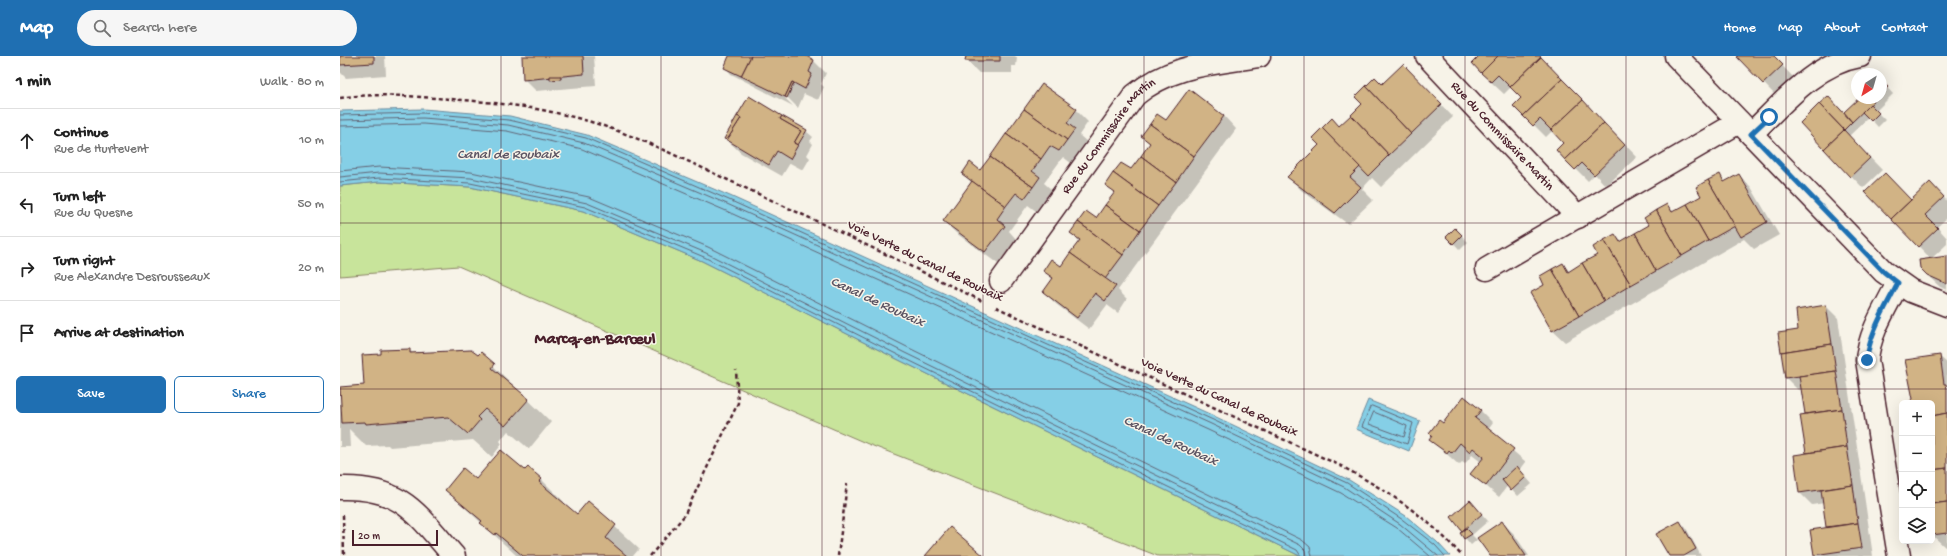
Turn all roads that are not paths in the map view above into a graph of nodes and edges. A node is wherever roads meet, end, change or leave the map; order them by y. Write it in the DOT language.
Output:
graph roads {
  1 [pos="1259,56"];
  2 [pos="1426,56"];
  3 [pos="1676,56"];
  4 [pos="1860,56"];
  5 [pos="1745,128"];
  6 [pos="1578,217"];
  7 [pos="1487,270"];
  8 [pos="1001,281"];
  9 [pos="1898,283"];
  10 [pos="1947,305"];
  11 [pos="341,488"];
  12 [pos="454,556"];
  13 [pos="1899,556"];
  1 -- 8 [label="street, Rue du Commissaire Martin"];
  2 -- 6 [label="street, Rue du Commissaire Martin"];
  3 -- 5 [label="street"];
  4 -- 5 [label="street"];
  5 -- 6 [label="street"];
  5 -- 9 [label="street"];
  6 -- 7 [label="street"];
  9 -- 10 [label="street"];
  9 -- 13 [label="street"];
  11 -- 12 [label="street"];
}
